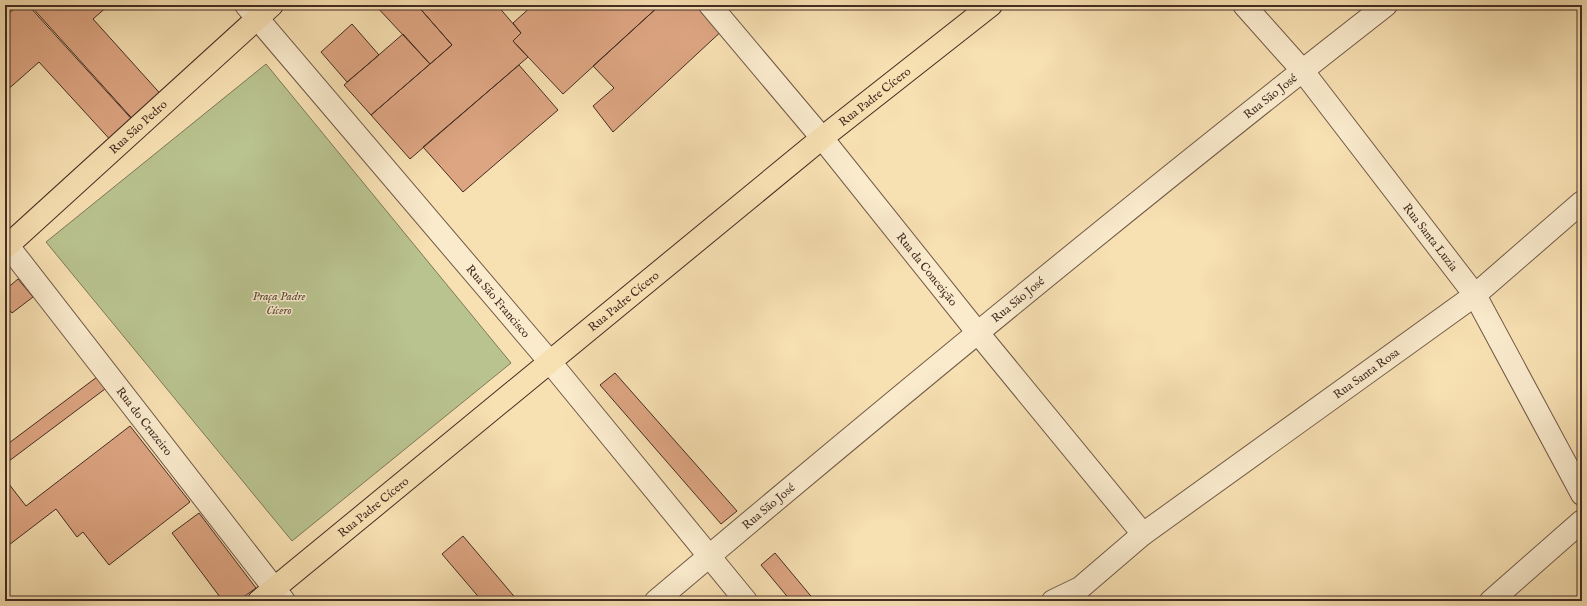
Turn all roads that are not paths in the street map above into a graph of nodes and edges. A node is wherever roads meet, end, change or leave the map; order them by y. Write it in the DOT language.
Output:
graph roads {
  1 [pos="710,5"];
  2 [pos="991,5"];
  3 [pos="1244,5"];
  4 [pos="1386,5"];
  5 [pos="259,9"];
  6 [pos="1302,70"];
  7 [pos="822,138"];
  8 [pos="1582,202"];
  9 [pos="6,245"];
  10 [pos="1475,295"];
  11 [pos="978,333"];
  12 [pos="550,362"];
  13 [pos="1582,494"];
  14 [pos="1582,521"];
  15 [pos="1143,534"];
  16 [pos="710,556"];
  17 [pos="1076,594"];
  18 [pos="273,597"];
  19 [pos="656,601"];
  20 [pos="746,601"];
  21 [pos="1053,601"];
  22 [pos="1491,601"];
  1 -- 7 [label="street, Rua da Conceição"];
  2 -- 7 [label="highway, Rua Padre Cícero"];
  3 -- 6 [label="street, Rua Santa Luzia"];
  4 -- 6 [label="street, Rua São José"];
  5 -- 9 [label="highway, Rua São Pedro"];
  5 -- 12 [label="street, Rua São Francisco"];
  6 -- 10 [label="street, Rua Santa Luzia"];
  6 -- 11 [label="street, Rua São José"];
  7 -- 11 [label="street, Rua da Conceição"];
  7 -- 12 [label="highway, Rua Padre Cícero"];
  8 -- 10 [label="street, Rua Santa Rosa"];
  9 -- 18 [label="street, Rua do Cruzeiro"];
  10 -- 13 [label="street, Rua Santa Luzia"];
  10 -- 15 [label="street, Rua Santa Rosa"];
  11 -- 15 [label="street, Rua da Conceição"];
  11 -- 16 [label="street, Rua São José"];
  12 -- 16 [label="street, Rua São Francisco"];
  12 -- 18 [label="highway, Rua Padre Cícero"];
  14 -- 22 [label="street"];
  15 -- 17 [label="street, Rua Santa Rosa"];
  16 -- 19 [label="street, Rua São José"];
  16 -- 20 [label="street, Rua São Francisco"];
  17 -- 21 [label="street, Rua Santa Rosa"];
}
